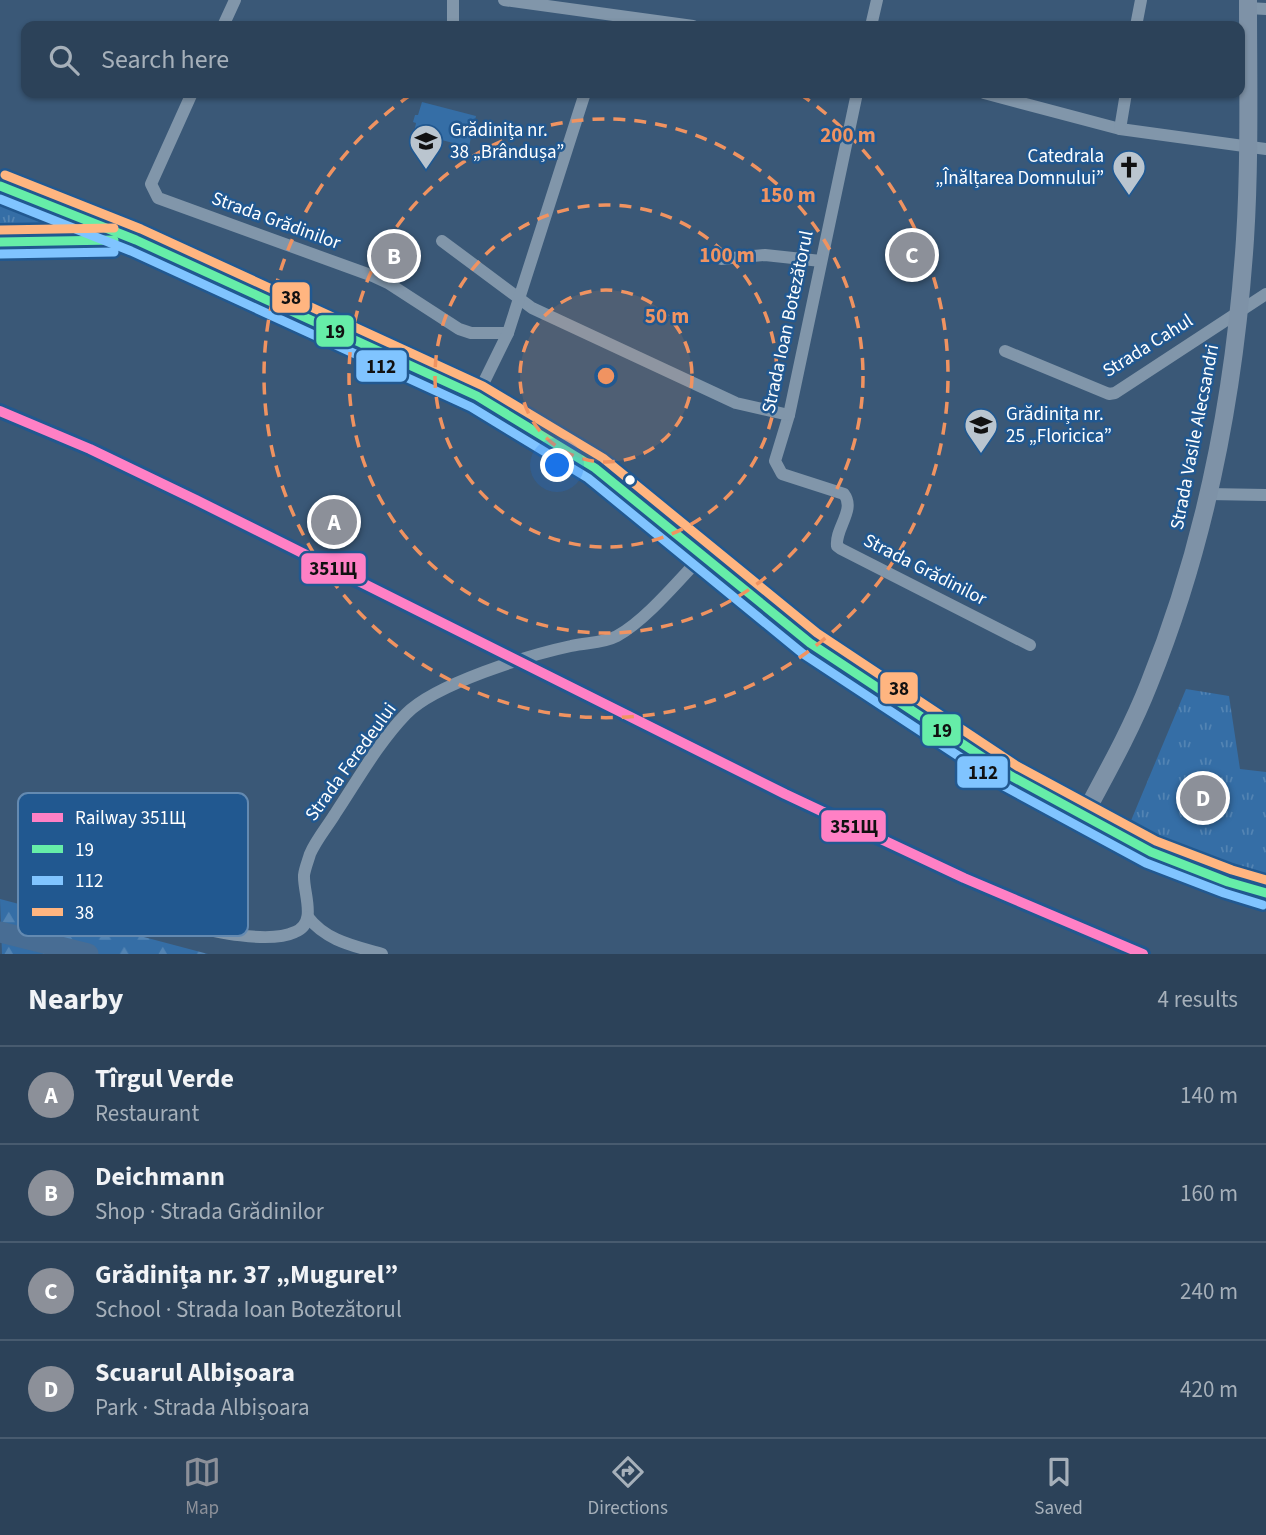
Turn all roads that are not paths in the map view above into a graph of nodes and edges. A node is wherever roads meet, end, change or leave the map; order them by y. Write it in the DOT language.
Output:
graph roads {
  1 [pos="235,0"];
  2 [pos="453,0"];
  3 [pos="505,0"];
  4 [pos="877,0"];
  5 [pos="1140,0"];
  6 [pos="1254,6"];
  7 [pos="610,13"];
  8 [pos="225,21"];
  9 [pos="453,21"];
  10 [pos="608,21"];
  11 [pos="662,21"];
  12 [pos="872,21"];
  13 [pos="1137,21"];
  14 [pos="190,98"];
  15 [pos="583,98"];
  16 [pos="856,98"];
  17 [pos="1003,98"];
  18 [pos="1125,98"];
  19 [pos="1120,129"];
  20 [pos="1247,146"];
  21 [pos="1266,149"];
  22 [pos="0,186"];
  23 [pos="136,240"];
  24 [pos="442,241"];
  25 [pos="0,242"];
  26 [pos="722,259"];
  27 [pos="821,261"];
  28 [pos="1266,293"];
  29 [pos="519,298"];
  30 [pos="1239,311"];
  31 [pos="508,332"];
  32 [pos="1005,351"];
  33 [pos="477,396"];
  34 [pos="789,415"];
  35 [pos="782,474"];
  36 [pos="1208,494"];
  37 [pos="1266,495"];
  38 [pos="702,556"];
  39 [pos="1030,645"];
  40 [pos="1083,817"];
  41 [pos="1266,894"];
  42 [pos="308,917"];
  43 [pos="248,935"];
  44 [pos="382,954"];
  1 -- 8 [label="street"];
  2 -- 9 [label="street"];
  3 -- 7 [label="street"];
  4 -- 12 [label="street"];
  5 -- 13 [label="street"];
  6 -- 20 [label="main road, Strada Vasile Alecsandri"];
  7 -- 10 [label="street"];
  7 -- 11 [label="street"];
  14 -- 31 [label="street, Strada Grădinilor"];
  15 -- 29 [label="street"];
  16 -- 27 [label="street, Strada Ioan Botezătorul"];
  17 -- 19 [label="street"];
  18 -- 19 [label="street"];
  19 -- 20 [label="street"];
  20 -- 21 [label="street"];
  20 -- 30 [label="main road, Strada Vasile Alecsandri"];
  22 -- 23 [label="main road"];
  23 -- 25 [label="main road"];
  23 -- 33 [label="main road"];
  24 -- 29 [label="street"];
  26 -- 27 [label="street"];
  27 -- 34 [label="street, Strada Ioan Botezătorul"];
  28 -- 30 [label="street, Strada Cahul"];
  29 -- 31 [label="street"];
  29 -- 34 [label="street"];
  30 -- 32 [label="street, Strada Cahul"];
  30 -- 36 [label="main road, Strada Vasile Alecsandri"];
  31 -- 33 [label="street"];
  33 -- 38 [label="main road"];
  34 -- 35 [label="street, Strada Ioan Botezătorul"];
  35 -- 39 [label="street, Strada Grădinilor"];
  36 -- 37 [label="street"];
  36 -- 40 [label="main road, Strada Vasile Alecsandri"];
  38 -- 40 [label="main road"];
  38 -- 42 [label="street, Strada Feredeului"];
  40 -- 41 [label="main road"];
  42 -- 43 [label="street"];
  42 -- 44 [label="street"];
}
